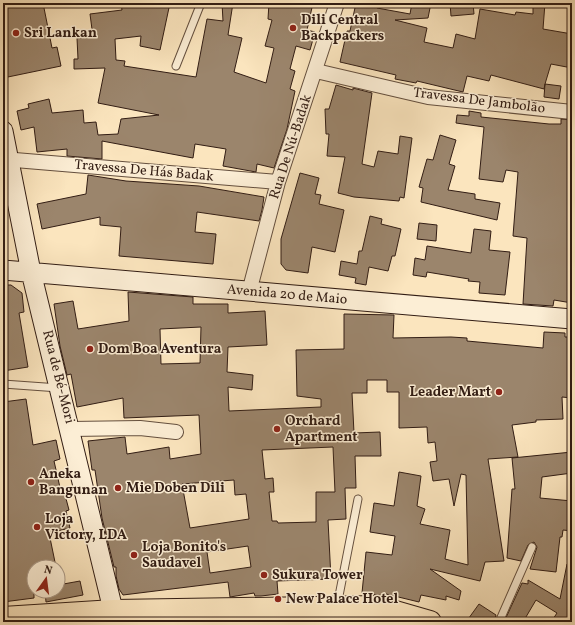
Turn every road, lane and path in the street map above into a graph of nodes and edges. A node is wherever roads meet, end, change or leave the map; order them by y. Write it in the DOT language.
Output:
graph roads {
  1 [pos="201,3"];
  2 [pos="337,3"];
  3 [pos="176,66"];
  4 [pos="316,71"];
  5 [pos="572,112"];
  6 [pos="3,131"];
  7 [pos="6,159"];
  8 [pos="278,182"];
  9 [pos="3,270"];
  10 [pos="31,272"];
  11 [pos="249,292"];
  12 [pos="572,319"];
  13 [pos="3,384"];
  14 [pos="60,388"];
  15 [pos="71,429"];
  16 [pos="176,432"];
  17 [pos="358,499"];
  18 [pos="532,547"];
  19 [pos="336,608"];
  20 [pos="115,617"];
  21 [pos="3,618"];
  22 [pos="430,622"];
  23 [pos="499,622"];
  1 -- 3 [label="lane"];
  2 -- 4 [label="street, Rua De Nú-Badak"];
  4 -- 5 [label="street, Travessa De Jambolão"];
  4 -- 8 [label="street, Rua De Nú-Badak"];
  6 -- 7 [label="main road, Rua de Bé-Mori"];
  7 -- 8 [label="street, Travessa De Hás Badak"];
  7 -- 10 [label="main road, Rua de Bé-Mori"];
  8 -- 11 [label="street, Rua De Nú-Badak"];
  9 -- 10 [label="main road, Avenida 20 de Maio"];
  10 -- 11 [label="main road, Avenida 20 de Maio"];
  10 -- 14 [label="main road, Rua de Bé-Mori"];
  11 -- 12 [label="main road, Avenida 20 de Maio"];
  13 -- 14 [label="lane"];
  14 -- 15 [label="main road, Rua de Bé-Mori"];
  15 -- 16 [label="street"];
  15 -- 20 [label="main road, Rua de Bé-Mori"];
  17 -- 19 [label="lane"];
  18 -- 23 [label="lane"];
  19 -- 20 [label="main road"];
  19 -- 22 [label="main road"];
  20 -- 21 [label="main road"];
}
